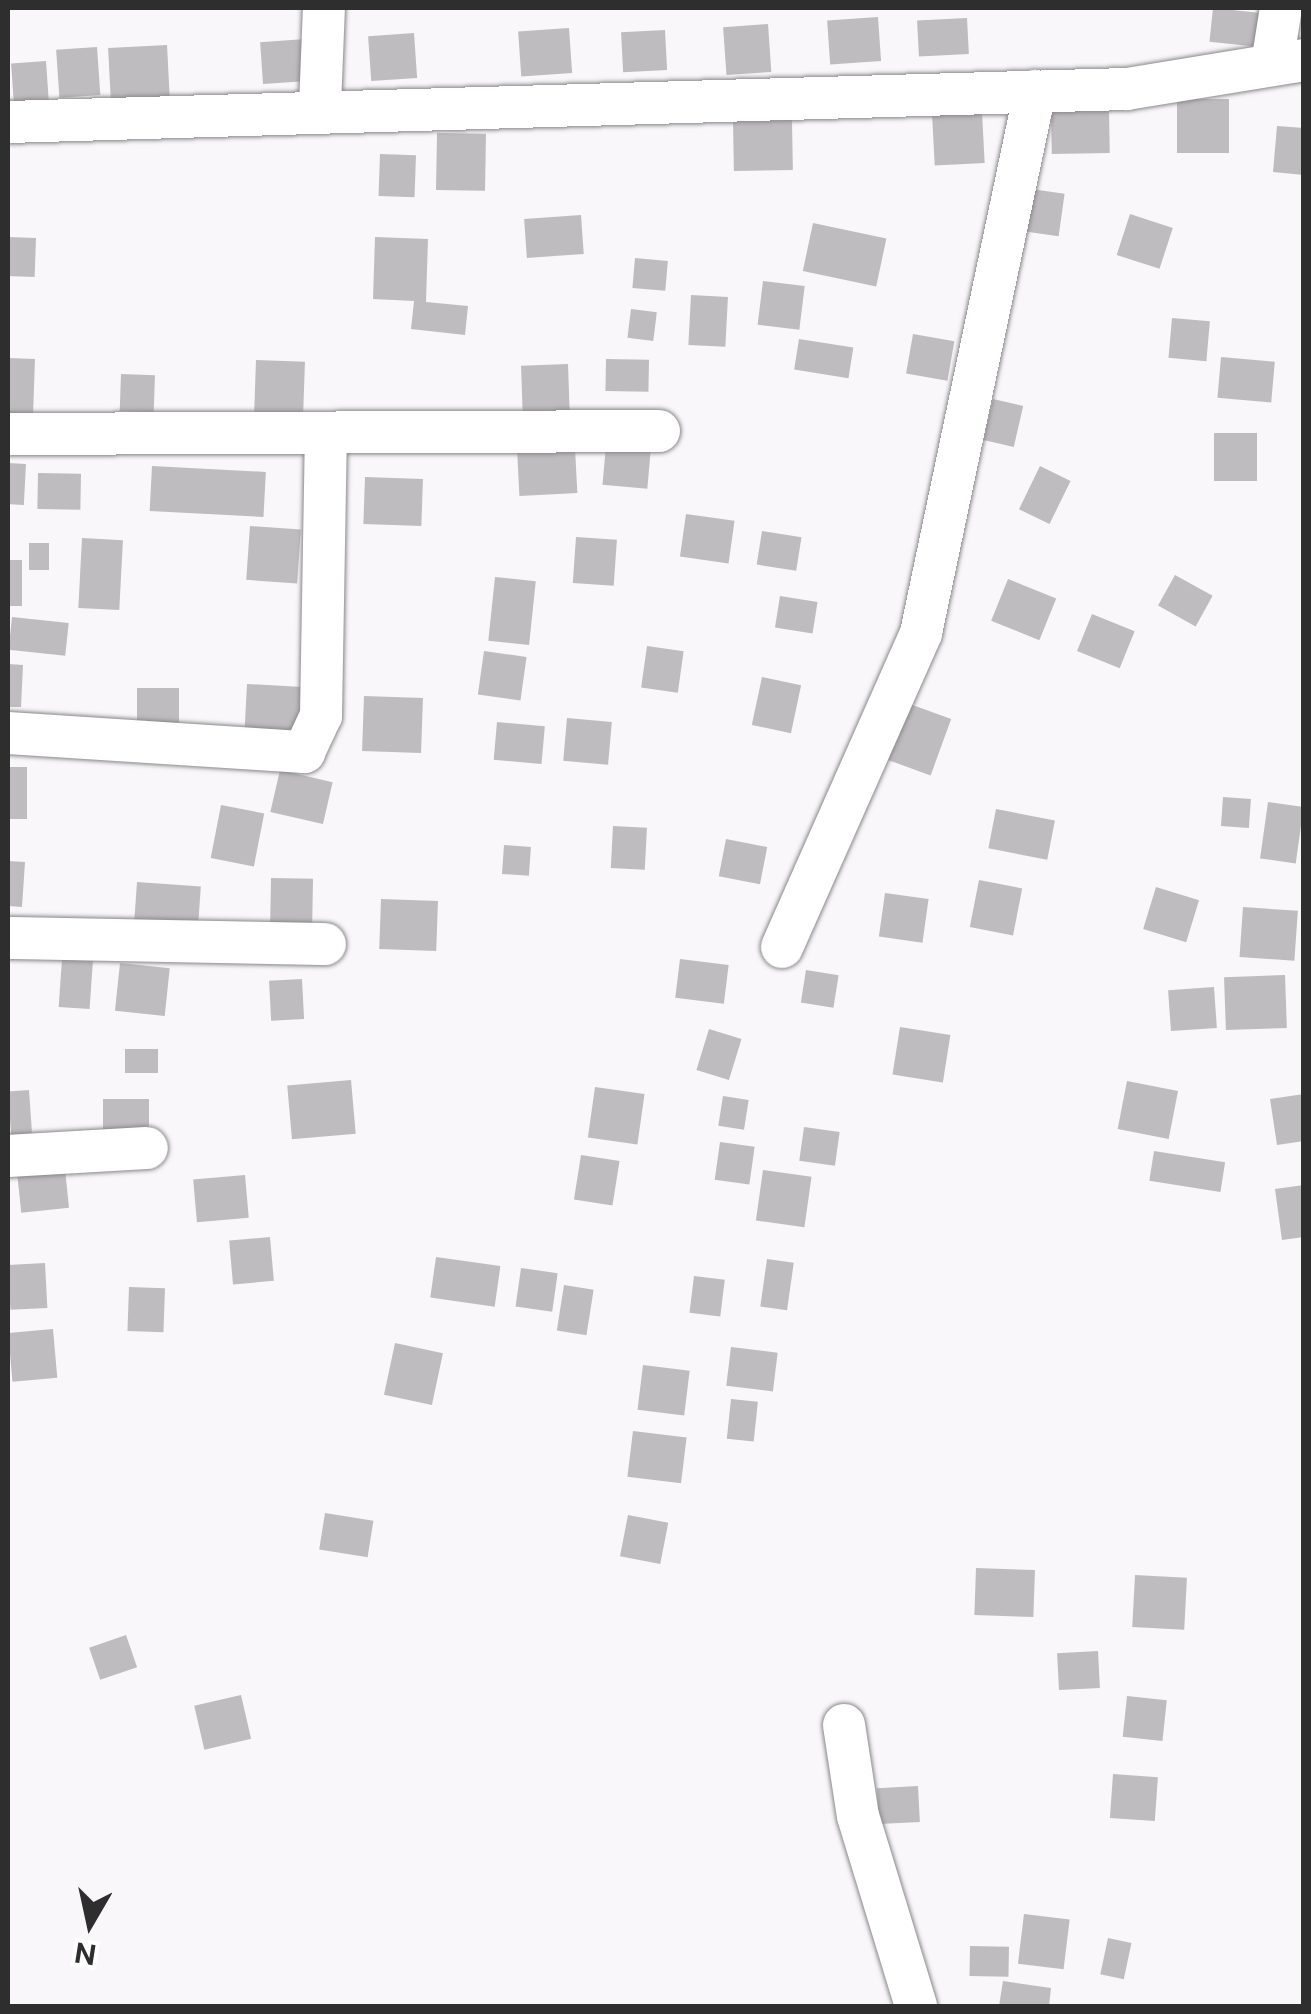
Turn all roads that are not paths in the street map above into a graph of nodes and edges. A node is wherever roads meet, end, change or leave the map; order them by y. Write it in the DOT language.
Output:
graph roads {
  1 [pos="324,8"];
  2 [pos="1281,8"];
  3 [pos="1288,62"];
  4 [pos="1034,92"];
  5 [pos="320,106"];
  6 [pos="8,122"];
  7 [pos="659,432"];
  8 [pos="326,433"];
  9 [pos="8,434"];
  10 [pos="8,733"];
  11 [pos="8,938"];
  12 [pos="324,944"];
  13 [pos="782,947"];
  14 [pos="147,1148"];
  15 [pos="8,1156"];
  16 [pos="844,1725"];
  17 [pos="916,2006"];
  1 -- 5 [label="street"];
  2 -- 3 [label="street"];
  3 -- 4 [label="street"];
  4 -- 5 [label="street"];
  4 -- 13 [label="street"];
  5 -- 6 [label="street"];
  7 -- 8 [label="street"];
  8 -- 9 [label="street"];
  8 -- 10 [label="street"];
  11 -- 12 [label="street"];
  14 -- 15 [label="street"];
  16 -- 17 [label="street"];
}
